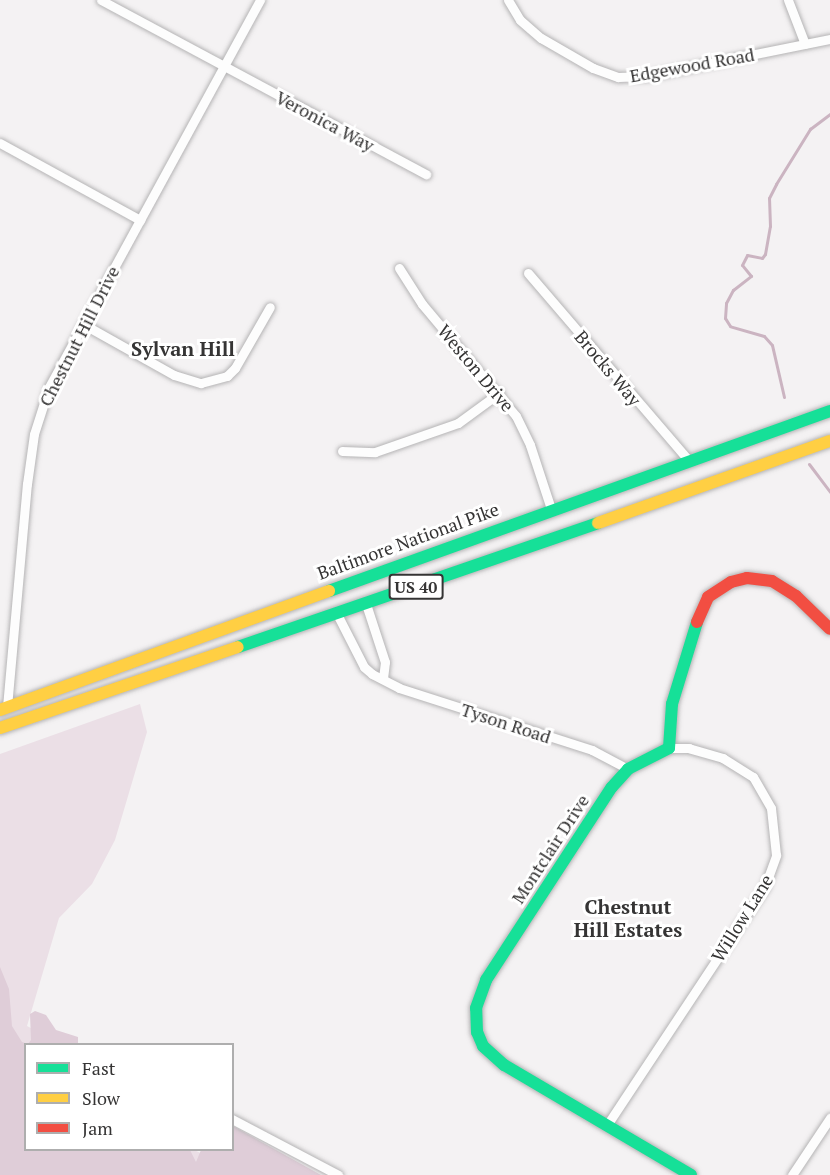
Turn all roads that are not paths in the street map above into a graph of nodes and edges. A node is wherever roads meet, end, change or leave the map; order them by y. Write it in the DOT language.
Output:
graph roads {
  1 [pos="101,0"];
  2 [pos="261,0"];
  3 [pos="508,0"];
  4 [pos="788,0"];
  5 [pos="830,39"];
  6 [pos="805,44"];
  7 [pos="223,67"];
  8 [pos="0,143"];
  9 [pos="426,174"];
  10 [pos="140,220"];
  11 [pos="399,268"];
  12 [pos="528,273"];
  13 [pos="270,307"];
  14 [pos="83,324"];
  15 [pos="499,393"];
  16 [pos="830,411"];
  17 [pos="830,441"];
  18 [pos="342,451"];
  19 [pos="689,461"];
  20 [pos="552,509"];
  21 [pos="366,604"];
  22 [pos="337,614"];
  23 [pos="830,629"];
  24 [pos="383,679"];
  25 [pos="4,708"];
  26 [pos="0,728"];
  27 [pos="669,748"];
  28 [pos="628,769"];
  29 [pos="830,1118"];
  30 [pos="234,1120"];
  31 [pos="607,1125"];
  32 [pos="338,1175"];
  33 [pos="691,1175"];
  34 [pos="792,1175"];
  1 -- 7 [label="street, Veronica Way"];
  2 -- 7 [label="street, Chestnut Hill Drive"];
  3 -- 6 [label="street, Edgewood Road"];
  4 -- 6 [label="street"];
  5 -- 6 [label="street, Edgewood Road"];
  7 -- 9 [label="street, Veronica Way"];
  7 -- 10 [label="street, Chestnut Hill Drive"];
  8 -- 10 [label="street"];
  10 -- 14 [label="street, Chestnut Hill Drive"];
  11 -- 15 [label="street, Weston Drive"];
  12 -- 19 [label="street, Brocks Way"];
  13 -- 14 [label="street"];
  14 -- 25 [label="street, Chestnut Hill Drive"];
  15 -- 18 [label="street"];
  15 -- 20 [label="street, Weston Drive"];
  16 -- 19 [label="main road, Baltimore National Pike / US 40"];
  17 -- 21 [label="main road, US 40"];
  19 -- 20 [label="main road, Baltimore National Pike / US 40"];
  20 -- 25 [label="main road, Baltimore National Pike / US 40"];
  21 -- 22 [label="main road, US 40"];
  21 -- 24 [label="street"];
  22 -- 24 [label="street, Tyson Road"];
  22 -- 26 [label="main road, US 40"];
  23 -- 27 [label="main road"];
  24 -- 28 [label="street, Tyson Road"];
  27 -- 28 [label="main road, Montclair Drive"];
  27 -- 31 [label="street, Willow Lane"];
  28 -- 31 [label="main road, Montclair Drive"];
  29 -- 34 [label="street"];
  30 -- 32 [label="street"];
  31 -- 33 [label="main road, Montclair Drive"];
}
